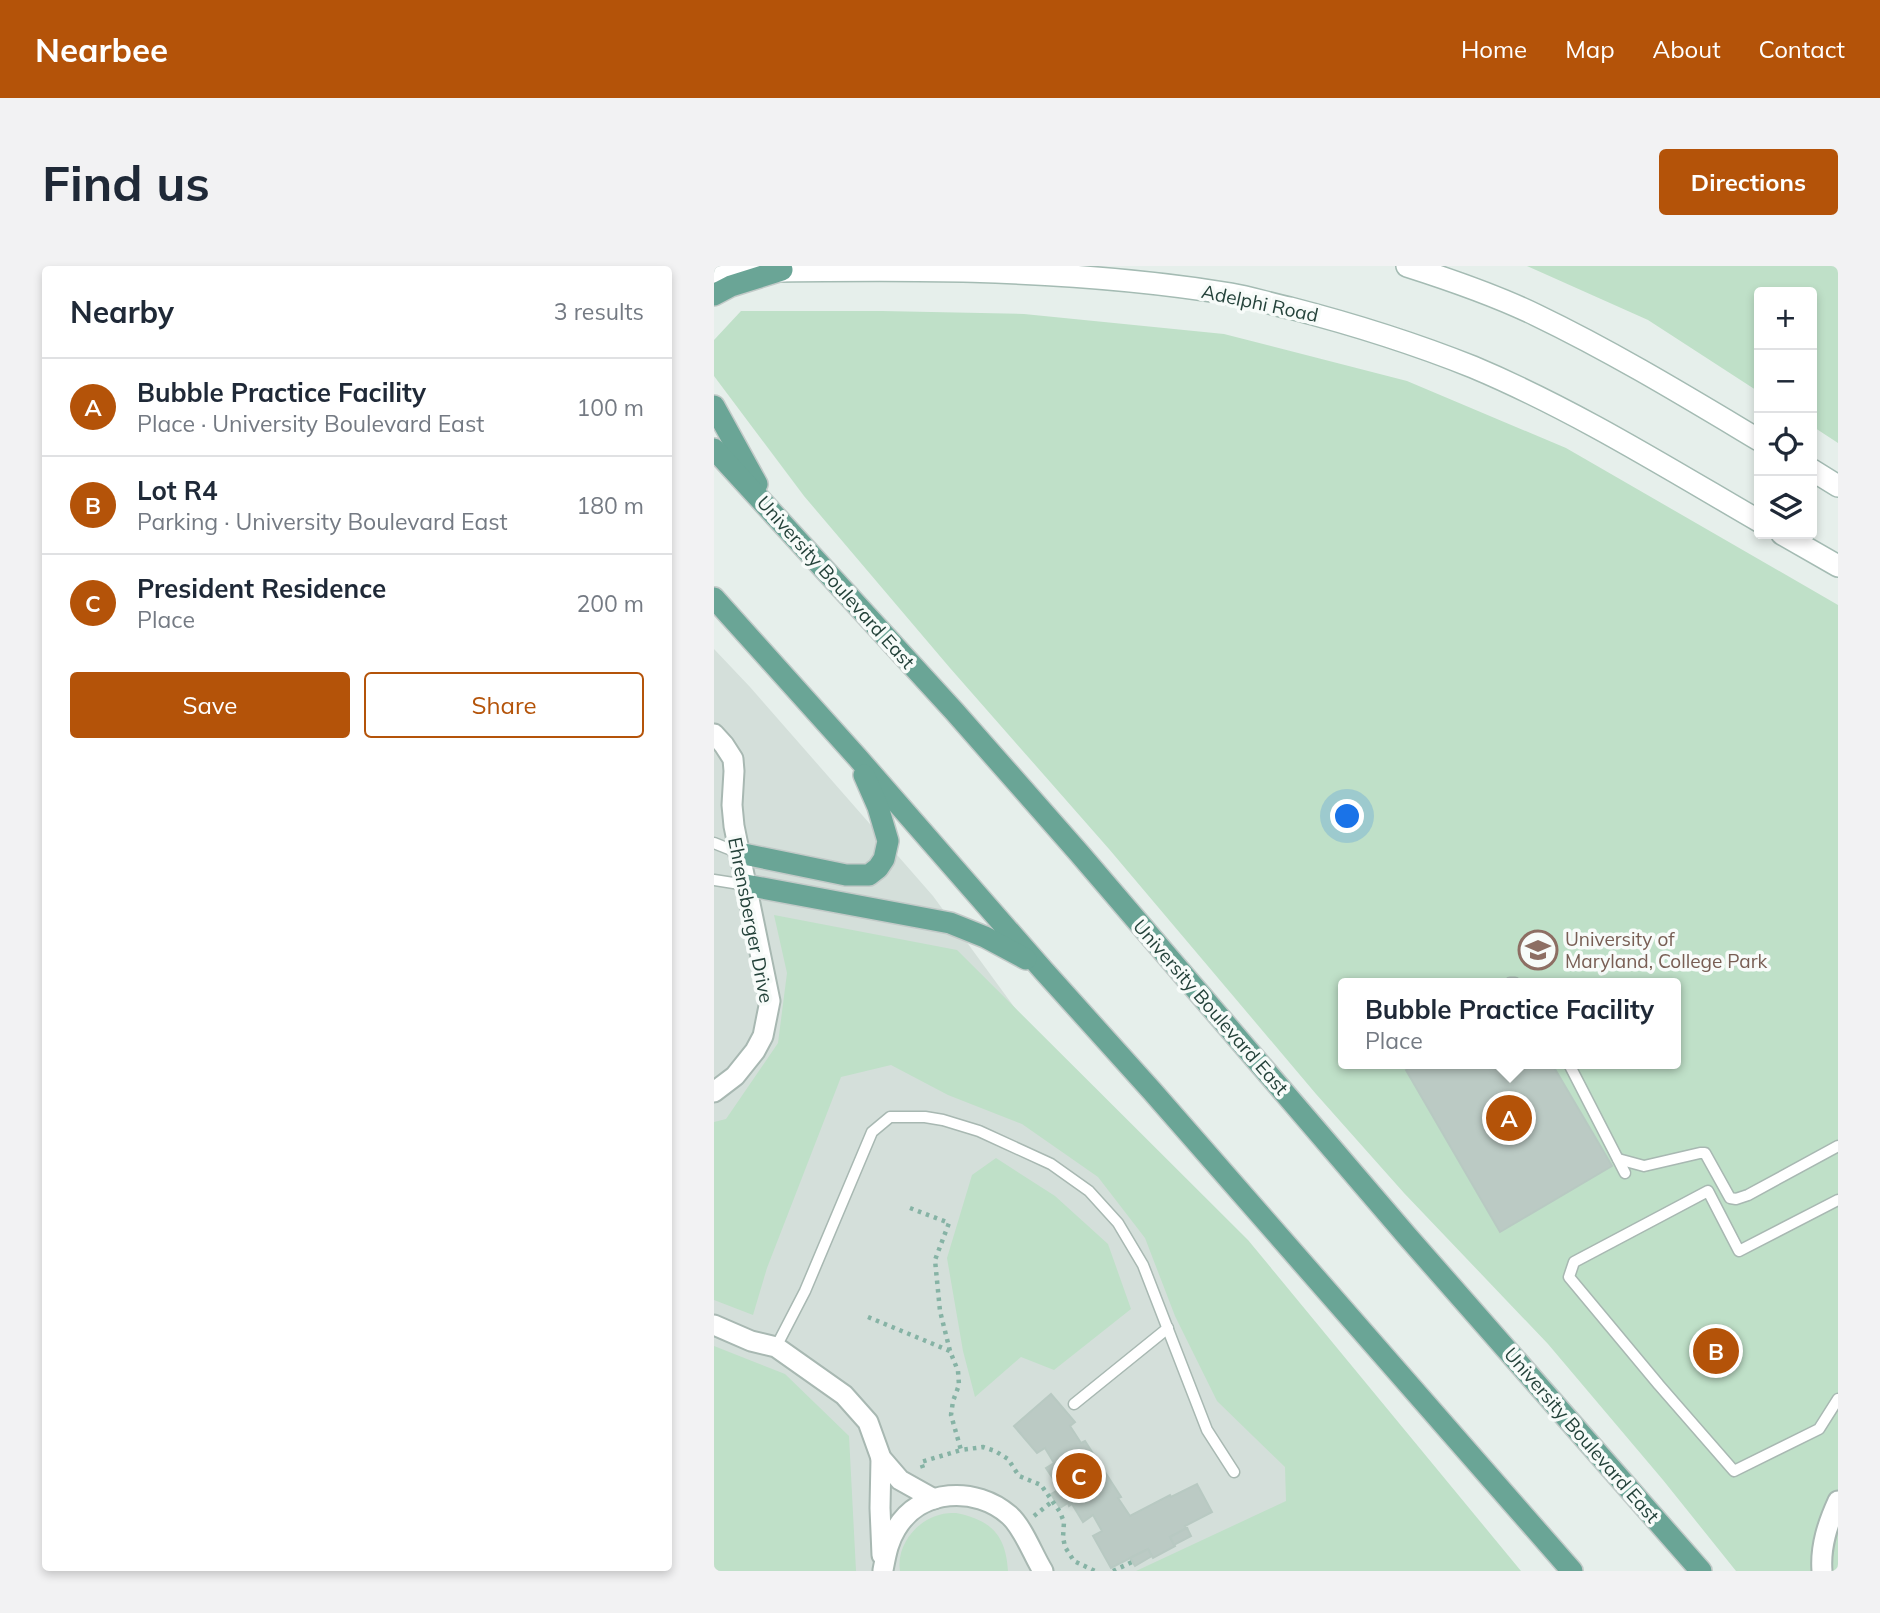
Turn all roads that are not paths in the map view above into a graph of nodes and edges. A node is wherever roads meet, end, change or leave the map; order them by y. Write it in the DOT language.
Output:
graph roads {
  1 [pos="1407,266"];
  2 [pos="1009,269"];
  3 [pos="782,271"];
  4 [pos="714,272"];
  5 [pos="714,295"];
  6 [pos="714,406"];
  7 [pos="1754,437"];
  8 [pos="714,449"];
  9 [pos="1817,473"];
  10 [pos="1838,485"];
  11 [pos="772,510"];
  12 [pos="1754,518"];
  13 [pos="1791,539"];
  14 [pos="1838,566"];
  15 [pos="714,598"];
  16 [pos="714,734"];
  17 [pos="857,757"];
  18 [pos="714,843"];
  19 [pos="739,853"];
  20 [pos="714,880"];
  21 [pos="746,885"];
  22 [pos="1042,970"];
  23 [pos="1572,1069"];
  24 [pos="714,1092"];
  25 [pos="1838,1146"];
  26 [pos="1618,1159"];
  27 [pos="1625,1173"];
  28 [pos="1838,1200"];
  29 [pos="714,1325"];
  30 [pos="1168,1328"];
  31 [pos="776,1347"];
  32 [pos="1838,1399"];
  33 [pos="1074,1404"];
  34 [pos="881,1458"];
  35 [pos="1234,1472"];
  36 [pos="934,1499"];
  37 [pos="1838,1500"];
  38 [pos="1031,1551"];
  39 [pos="883,1570"];
  40 [pos="1032,1571"];
  41 [pos="1043,1571"];
  42 [pos="1572,1571"];
  43 [pos="1701,1571"];
  44 [pos="1822,1571"];
  1 -- 7 [label="main road"];
  2 -- 3 [label="main road, Adelphi Road"];
  2 -- 12 [label="main road, Adelphi Road"];
  3 -- 4 [label="main road, Adelphi Road"];
  3 -- 5 [label="main road"];
  6 -- 11 [label="main road"];
  8 -- 11 [label="main road, University Boulevard East"];
  9 -- 10 [label="main road"];
  11 -- 43 [label="main road, University Boulevard East"];
  13 -- 14 [label="main road"];
  15 -- 17 [label="main road"];
  16 -- 19 [label="street, Ehrensberger Drive"];
  17 -- 19 [label="main road"];
  17 -- 22 [label="main road"];
  18 -- 19 [label="lane"];
  19 -- 21 [label="street, Ehrensberger Drive"];
  20 -- 21 [label="lane"];
  21 -- 22 [label="main road"];
  21 -- 24 [label="street, Ehrensberger Drive"];
  22 -- 42 [label="main road"];
  23 -- 26 [label="lane"];
  25 -- 26 [label="lane"];
  26 -- 27 [label="lane"];
  28 -- 32 [label="lane"];
  29 -- 31 [label="street"];
  30 -- 31 [label="lane"];
  30 -- 33 [label="lane"];
  30 -- 35 [label="lane"];
  31 -- 34 [label="street"];
  34 -- 36 [label="street"];
  34 -- 39 [label="street"];
  36 -- 38 [label="street"];
  36 -- 39 [label="street"];
  37 -- 44 [label="street"];
  38 -- 40 [label="street"];
  38 -- 41 [label="street"];
}
